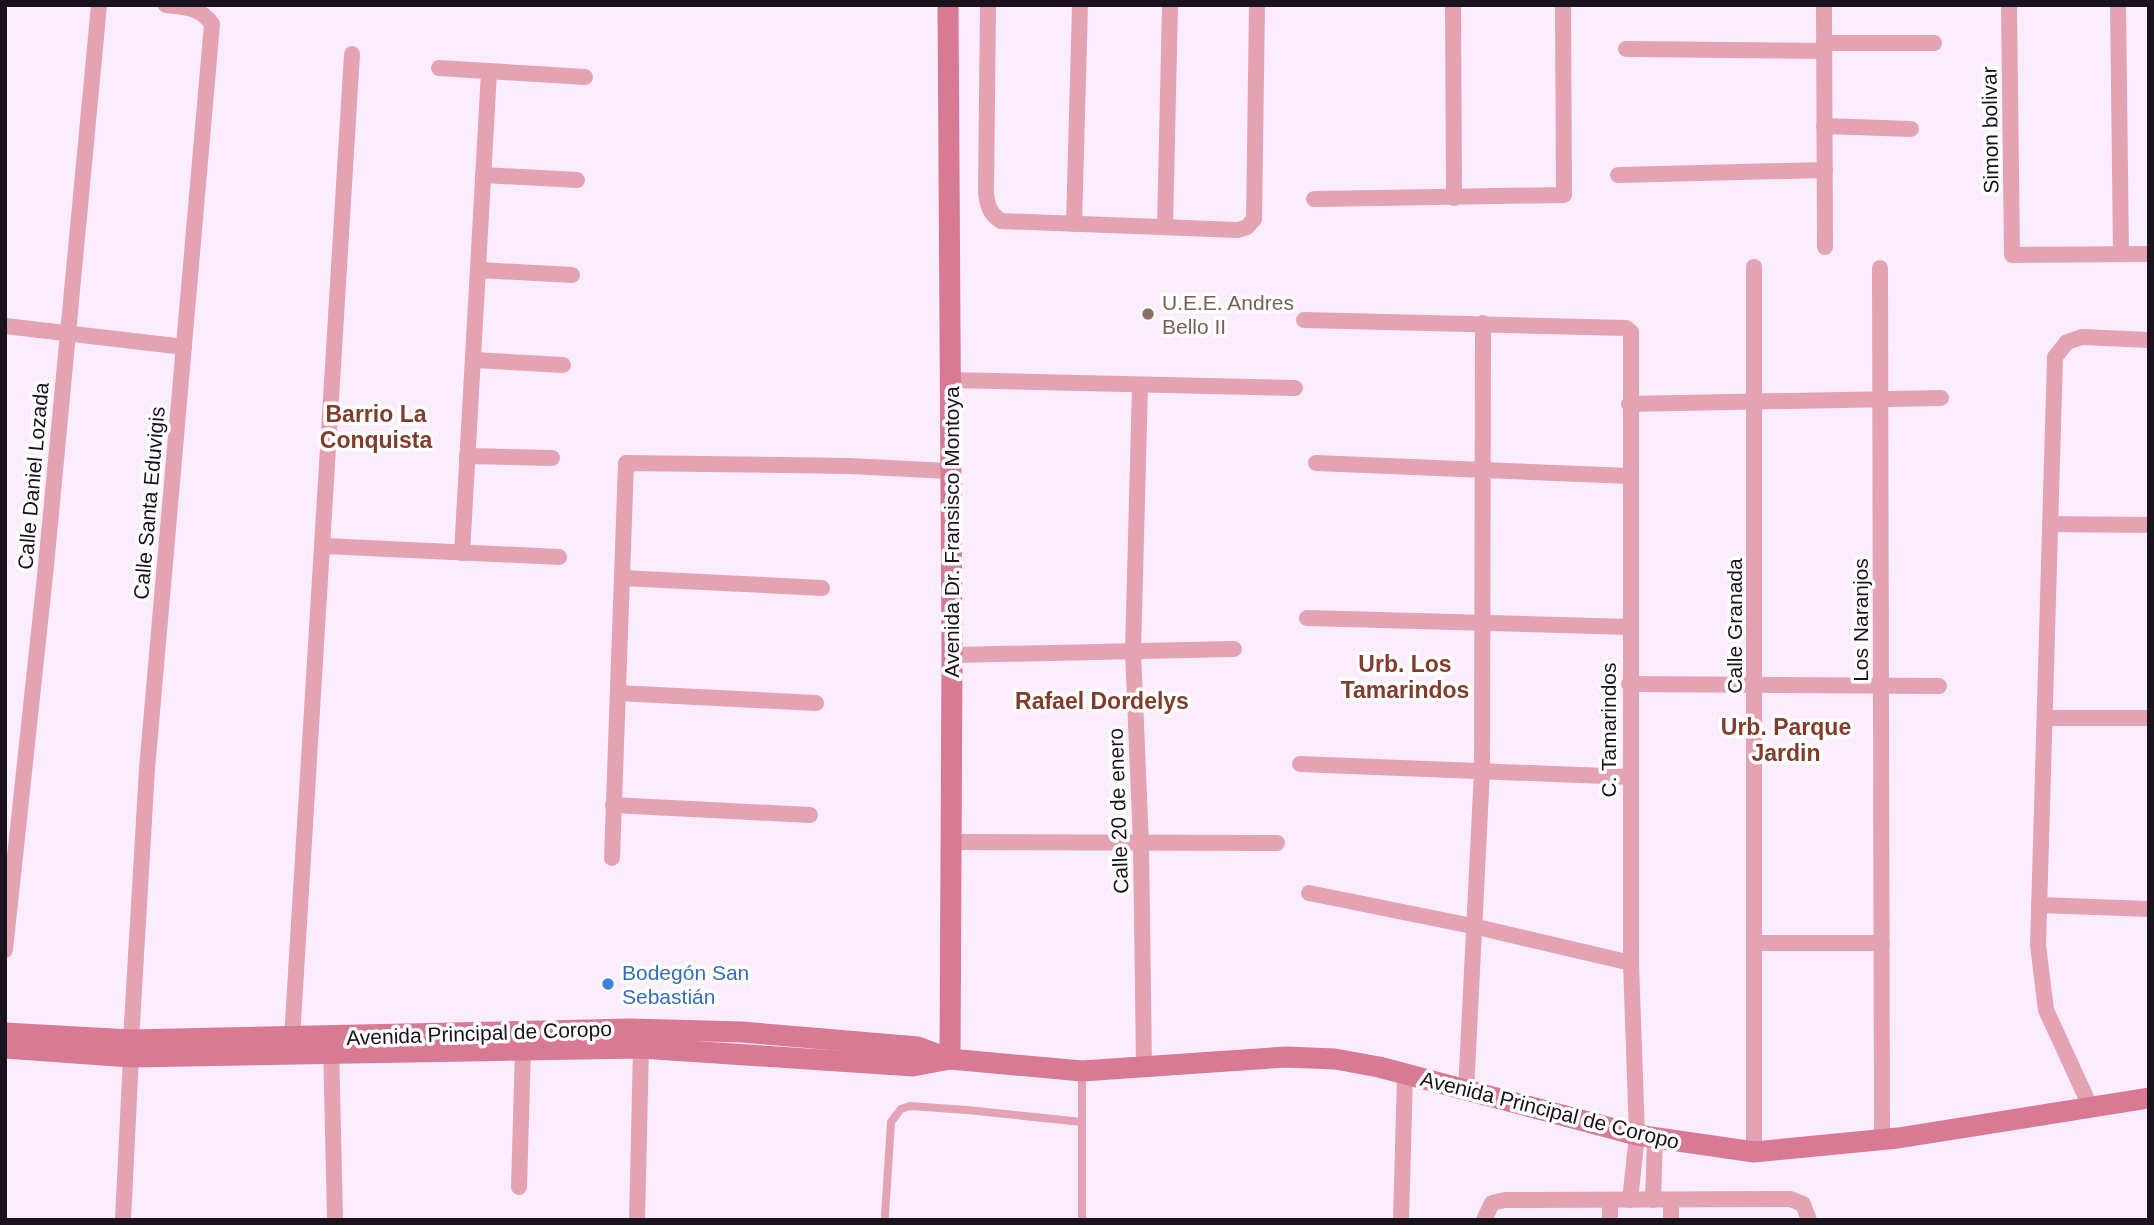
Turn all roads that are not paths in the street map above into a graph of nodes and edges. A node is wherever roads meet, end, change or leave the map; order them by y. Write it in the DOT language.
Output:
graph roads {
  1 [pos="99,5"];
  2 [pos="166,5"];
  3 [pos="948,5"];
  4 [pos="988,5"];
  5 [pos="1080,5"];
  6 [pos="1170,5"];
  7 [pos="1257,5"];
  8 [pos="1453,5"];
  9 [pos="1563,5"];
  10 [pos="1824,5"];
  11 [pos="2009,5"];
  12 [pos="2118,5"];
  13 [pos="1934,43"];
  14 [pos="1824,47"];
  15 [pos="1626,49"];
  16 [pos="352,54"];
  17 [pos="439,68"];
  18 [pos="489,72"];
  19 [pos="585,76"];
  20 [pos="1824,126"];
  21 [pos="1911,129"];
  22 [pos="1825,170"];
  23 [pos="483,175"];
  24 [pos="1618,175"];
  25 [pos="577,180"];
  26 [pos="1454,198"];
  27 [pos="1314,199"];
  28 [pos="1074,223"];
  29 [pos="1165,227"];
  30 [pos="1825,247"];
  31 [pos="2121,254"];
  32 [pos="2149,254"];
  33 [pos="1755,267"];
  34 [pos="1880,268"];
  35 [pos="479,270"];
  36 [pos="572,275"];
  37 [pos="1304,320"];
  38 [pos="1483,323"];
  39 [pos="5,326"];
  40 [pos="67,334"];
  41 [pos="2149,340"];
  42 [pos="184,348"];
  43 [pos="474,360"];
  44 [pos="563,365"];
  45 [pos="950,380"];
  46 [pos="1140,386"];
  47 [pos="1295,388"];
  48 [pos="1941,398"];
  49 [pos="1880,399"];
  50 [pos="1755,401"];
  51 [pos="1629,404"];
  52 [pos="467,456"];
  53 [pos="552,458"];
  54 [pos="1316,463"];
  55 [pos="1483,470"];
  56 [pos="949,471"];
  57 [pos="1629,476"];
  58 [pos="2050,524"];
  59 [pos="2149,525"];
  60 [pos="324,546"];
  61 [pos="462,553"];
  62 [pos="559,557"];
  63 [pos="622,578"];
  64 [pos="822,588"];
  65 [pos="1307,618"];
  66 [pos="1483,622"];
  67 [pos="1629,627"];
  68 [pos="1234,649"];
  69 [pos="1133,651"];
  70 [pos="952,655"];
  71 [pos="1629,684"];
  72 [pos="1755,685"];
  73 [pos="1881,685"];
  74 [pos="1939,686"];
  75 [pos="618,693"];
  76 [pos="816,703"];
  77 [pos="2047,718"];
  78 [pos="2149,718"];
  79 [pos="1300,764"];
  80 [pos="1482,771"];
  81 [pos="1630,777"];
  82 [pos="613,805"];
  83 [pos="810,815"];
  84 [pos="953,842"];
  85 [pos="1277,843"];
  86 [pos="1141,844"];
  87 [pos="612,858"];
  88 [pos="1309,893"];
  89 [pos="2039,905"];
  90 [pos="2149,909"];
  91 [pos="1477,927"];
  92 [pos="1755,943"];
  93 [pos="1882,943"];
  94 [pos="5,950"];
  95 [pos="1631,963"];
  96 [pos="5,1033"];
  97 [pos="292,1038"];
  98 [pos="331,1045"];
  99 [pos="5,1048"];
  100 [pos="131,1048"];
  101 [pos="641,1048"];
  102 [pos="523,1049"];
  103 [pos="950,1059"];
  104 [pos="1144,1068"];
  105 [pos="1082,1070"];
  106 [pos="1405,1075"];
  107 [pos="1466,1091"];
  108 [pos="2149,1098"];
  109 [pos="2090,1106"];
  110 [pos="1083,1122"];
  111 [pos="1646,1136"];
  112 [pos="1882,1139"];
  113 [pos="1754,1152"];
  114 [pos="519,1187"];
  115 [pos="1610,1200"];
  116 [pos="1630,1200"];
  117 [pos="1653,1200"];
  118 [pos="1671,1201"];
  119 [pos="886,1216"];
  120 [pos="122,1220"];
  121 [pos="335,1220"];
  122 [pos="637,1220"];
  123 [pos="1082,1220"];
  124 [pos="1401,1220"];
  125 [pos="1484,1220"];
  126 [pos="1610,1220"];
  127 [pos="1671,1220"];
  128 [pos="1809,1220"];
  1 -- 40 [label="street, Calle Daniel Lozada"];
  2 -- 42 [label="street, Calle Santa Eduvigis"];
  3 -- 45 [label="main road, Avenida Dr. Fransisco Montoya"];
  4 -- 28 [label="street"];
  5 -- 28 [label="street"];
  6 -- 29 [label="street"];
  7 -- 29 [label="street"];
  8 -- 26 [label="street"];
  9 -- 26 [label="street"];
  10 -- 14 [label="street"];
  11 -- 31 [label="street, Simon bolivar"];
  12 -- 31 [label="street"];
  13 -- 14 [label="street"];
  14 -- 15 [label="street"];
  14 -- 20 [label="street"];
  16 -- 60 [label="street"];
  17 -- 18 [label="street"];
  18 -- 19 [label="street"];
  18 -- 23 [label="street"];
  20 -- 21 [label="street"];
  20 -- 22 [label="street"];
  22 -- 24 [label="street"];
  22 -- 30 [label="street"];
  23 -- 25 [label="street"];
  23 -- 35 [label="street"];
  26 -- 27 [label="street"];
  28 -- 29 [label="street"];
  31 -- 32 [label="street"];
  33 -- 50 [label="street, Calle Granada"];
  34 -- 49 [label="street, Los Naranjos"];
  35 -- 36 [label="street"];
  35 -- 43 [label="street"];
  37 -- 38 [label="street"];
  38 -- 51 [label="street, C. Tamarindos"];
  38 -- 55 [label="street"];
  39 -- 40 [label="street"];
  40 -- 42 [label="street"];
  40 -- 94 [label="street, Calle Daniel Lozada"];
  41 -- 58 [label="street"];
  42 -- 100 [label="street, Calle Santa Eduvigis"];
  43 -- 44 [label="street"];
  43 -- 52 [label="street"];
  45 -- 46 [label="street"];
  45 -- 56 [label="main road, Avenida Dr. Fransisco Montoya"];
  46 -- 47 [label="street"];
  46 -- 69 [label="street, Calle 20 de enero"];
  48 -- 49 [label="street"];
  49 -- 50 [label="street"];
  49 -- 73 [label="street, Los Naranjos"];
  50 -- 51 [label="street"];
  50 -- 72 [label="street, Calle Granada"];
  51 -- 57 [label="street, C. Tamarindos"];
  52 -- 53 [label="street"];
  52 -- 61 [label="street"];
  54 -- 55 [label="street"];
  55 -- 57 [label="street"];
  55 -- 66 [label="street"];
  56 -- 63 [label="street"];
  56 -- 70 [label="main road, Avenida Dr. Fransisco Montoya"];
  57 -- 67 [label="street, C. Tamarindos"];
  58 -- 59 [label="street"];
  58 -- 77 [label="street"];
  60 -- 61 [label="street"];
  60 -- 97 [label="street"];
  61 -- 62 [label="street"];
  63 -- 64 [label="street"];
  63 -- 75 [label="street"];
  65 -- 66 [label="street"];
  66 -- 67 [label="street"];
  66 -- 80 [label="street"];
  67 -- 71 [label="street, C. Tamarindos"];
  68 -- 69 [label="street"];
  69 -- 70 [label="street"];
  69 -- 86 [label="street, Calle 20 de enero"];
  70 -- 84 [label="main road, Avenida Dr. Fransisco Montoya"];
  71 -- 72 [label="street"];
  71 -- 81 [label="street, C. Tamarindos"];
  72 -- 73 [label="street"];
  72 -- 92 [label="street, Calle Granada"];
  73 -- 74 [label="street"];
  73 -- 93 [label="street, Los Naranjos"];
  75 -- 76 [label="street"];
  75 -- 82 [label="street"];
  77 -- 78 [label="street"];
  77 -- 89 [label="street"];
  79 -- 80 [label="street"];
  80 -- 81 [label="street"];
  80 -- 91 [label="street"];
  81 -- 95 [label="street, C. Tamarindos"];
  82 -- 83 [label="street"];
  82 -- 87 [label="street"];
  84 -- 86 [label="street"];
  84 -- 103 [label="main road, Avenida Dr. Fransisco Montoya"];
  85 -- 86 [label="street"];
  86 -- 104 [label="street, Calle 20 de enero"];
  88 -- 91 [label="street"];
  89 -- 90 [label="street"];
  89 -- 109 [label="street"];
  91 -- 95 [label="street"];
  91 -- 107 [label="street"];
  92 -- 93 [label="street"];
  92 -- 113 [label="street, Calle Granada"];
  93 -- 112 [label="street, Los Naranjos"];
  95 -- 111 [label="street, C. Tamarindos"];
  96 -- 100 [label="main road, Avenida Principal de Coropo"];
  97 -- 98 [label="main road, Avenida Principal de Coropo"];
  97 -- 100 [label="main road, Avenida Principal de Coropo"];
  98 -- 100 [label="main road, Avenida Principal de Coropo"];
  98 -- 102 [label="main road, Avenida Principal de Coropo"];
  98 -- 103 [label="main road, Avenida Principal de Coropo"];
  98 -- 121 [label="street"];
  99 -- 100 [label="main road, Avenida Principal de Coropo"];
  100 -- 120 [label="street, Calle Santa Eduvigis"];
  101 -- 102 [label="main road, Avenida Principal de Coropo"];
  101 -- 103 [label="main road, Avenida Principal de Coropo"];
  101 -- 122 [label="street"];
  102 -- 114 [label="street"];
  103 -- 105 [label="main road, Avenida Principal de Coropo"];
  104 -- 105 [label="main road, Avenida Principal de Coropo"];
  104 -- 106 [label="main road, Avenida Principal de Coropo"];
  105 -- 110 [label="lane"];
  106 -- 107 [label="main road, Avenida Principal de Coropo"];
  106 -- 124 [label="street"];
  107 -- 111 [label="main road, Avenida Principal de Coropo"];
  108 -- 109 [label="main road, Avenida Principal de Coropo"];
  109 -- 112 [label="main road, Avenida Principal de Coropo"];
  110 -- 119 [label="lane"];
  110 -- 123 [label="lane"];
  111 -- 113 [label="main road, Avenida Principal de Coropo"];
  111 -- 116 [label="street"];
  111 -- 117 [label="street"];
  112 -- 113 [label="main road, Avenida Principal de Coropo"];
  115 -- 116 [label="street"];
  115 -- 125 [label="street"];
  115 -- 126 [label="street"];
  116 -- 117 [label="street"];
  117 -- 118 [label="street"];
  118 -- 127 [label="street"];
  118 -- 128 [label="street"];
}
